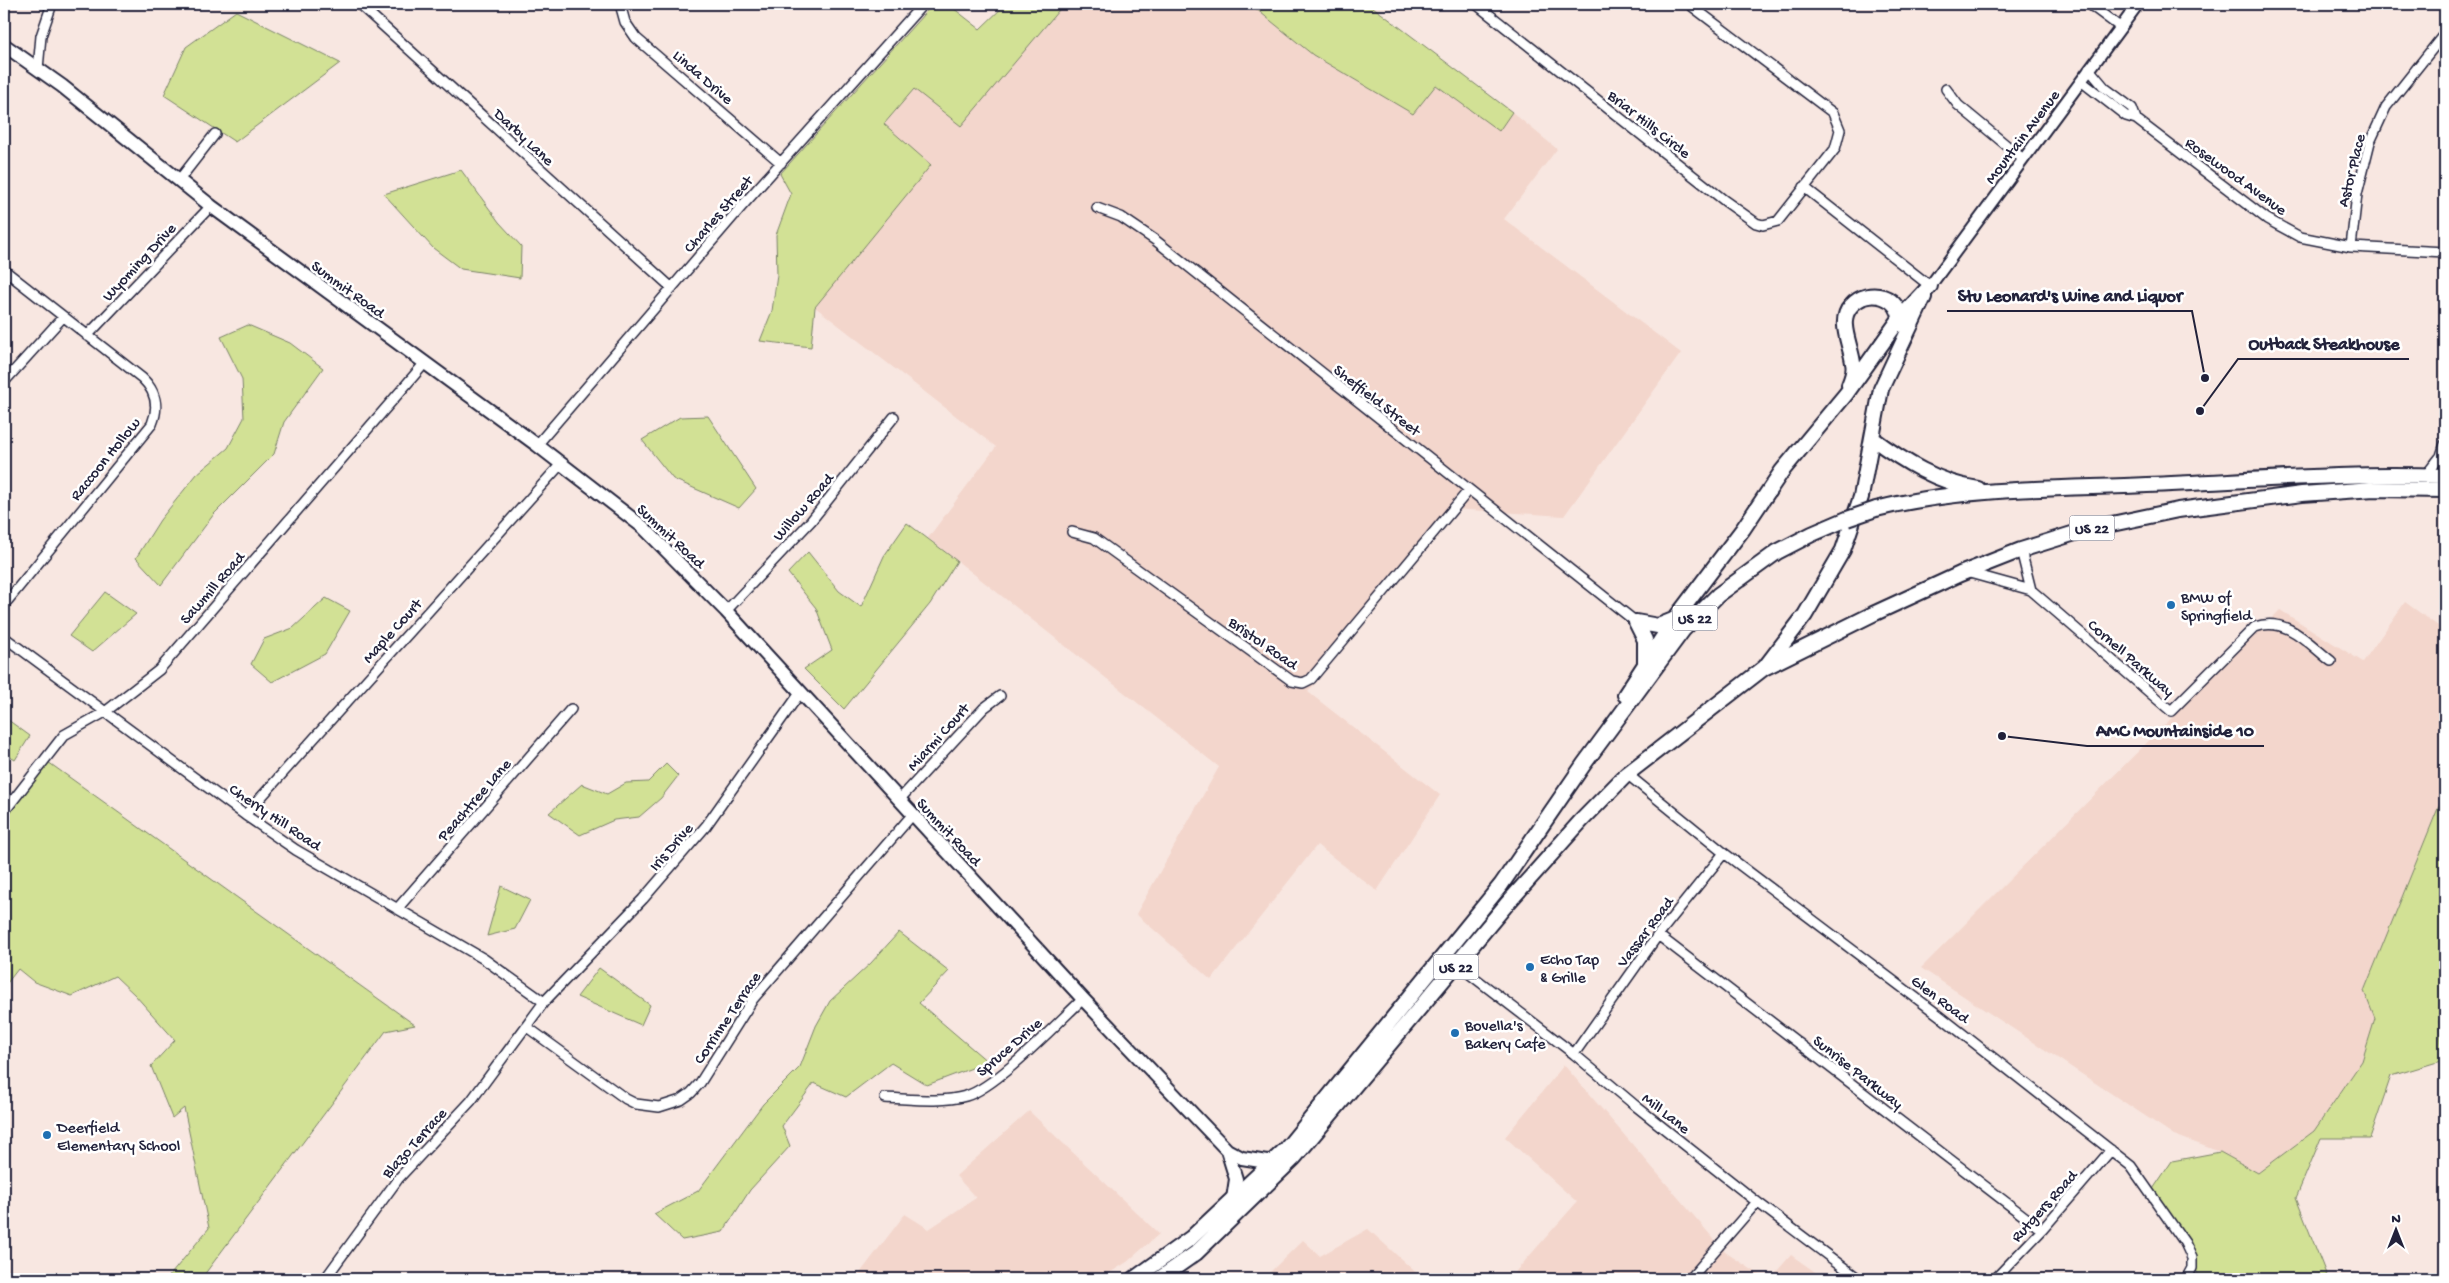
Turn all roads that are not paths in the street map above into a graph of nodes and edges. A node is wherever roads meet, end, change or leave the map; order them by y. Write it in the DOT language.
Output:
graph roads {
  1 [pos="52,4"];
  2 [pos="359,4"];
  3 [pos="620,4"];
  4 [pos="923,4"];
  5 [pos="1476,4"];
  6 [pos="1688,4"];
  7 [pos="2089,4"];
  8 [pos="2138,4"];
  9 [pos="2120,27"];
  10 [pos="2445,32"];
  11 [pos="4,45"];
  12 [pos="38,69"];
  13 [pos="2089,69"];
  14 [pos="2081,81"];
  15 [pos="1946,89"];
  16 [pos="2136,119"];
  17 [pos="216,134"];
  18 [pos="2023,159"];
  19 [pos="781,163"];
  20 [pos="178,180"];
  21 [pos="1804,187"];
  22 [pos="211,206"];
  23 [pos="1097,208"];
  24 [pos="2350,247"];
  25 [pos="2445,252"];
  26 [pos="4,270"];
  27 [pos="1930,286"];
  28 [pos="672,288"];
  29 [pos="1901,317"];
  30 [pos="63,318"];
  31 [pos="87,336"];
  32 [pos="424,364"];
  33 [pos="4,382"];
  34 [pos="1881,389"];
  35 [pos="1846,394"];
  36 [pos="894,417"];
  37 [pos="1872,438"];
  38 [pos="2445,444"];
  39 [pos="537,445"];
  40 [pos="561,464"];
  41 [pos="2426,475"];
  42 [pos="2445,476"];
  43 [pos="1469,490"];
  44 [pos="2445,490"];
  45 [pos="1999,492"];
  46 [pos="1072,532"];
  47 [pos="2021,550"];
  48 [pos="1966,572"];
  49 [pos="2032,590"];
  50 [pos="4,605"];
  51 [pos="726,611"];
  52 [pos="1674,620"];
  53 [pos="1636,622"];
  54 [pos="4,637"];
  55 [pos="2331,661"];
  56 [pos="1645,662"];
  57 [pos="1764,668"];
  58 [pos="800,694"];
  59 [pos="1000,696"];
  60 [pos="571,709"];
  61 [pos="104,712"];
  62 [pos="1584,764"];
  63 [pos="1627,774"];
  64 [pos="899,800"];
  65 [pos="4,812"];
  66 [pos="913,814"];
  67 [pos="244,815"];
  68 [pos="1724,853"];
  69 [pos="397,909"];
  70 [pos="1658,935"];
  71 [pos="1458,965"];
  72 [pos="1083,999"];
  73 [pos="544,1002"];
  74 [pos="527,1027"];
  75 [pos="1574,1054"];
  76 [pos="886,1098"];
  77 [pos="1227,1150"];
  78 [pos="2111,1150"];
  79 [pos="1273,1162"];
  80 [pos="1233,1200"];
  81 [pos="1757,1202"];
  82 [pos="2042,1230"];
  83 [pos="325,1279"];
  84 [pos="1134,1279"];
  85 [pos="1159,1279"];
  86 [pos="1690,1279"];
  87 [pos="1859,1279"];
  88 [pos="1995,1279"];
  89 [pos="2186,1279"];
  1 -- 12 [label="street"];
  2 -- 28 [label="street, Darby Lane"];
  3 -- 19 [label="street, Linda Drive"];
  4 -- 19 [label="street, Charles Street"];
  5 -- 21 [label="street, Briar Hills Circle"];
  6 -- 21 [label="street, Briar Hills Circle"];
  7 -- 9 [label="street"];
  8 -- 9 [label="street, Mountain Avenue"];
  9 -- 13 [label="street, Mountain Avenue"];
  10 -- 24 [label="street, Astor Place"];
  11 -- 12 [label="main road, Summit Road"];
  12 -- 20 [label="main road, Summit Road"];
  13 -- 14 [label="street, Mountain Avenue"];
  13 -- 16 [label="street, Rosewood Avenue"];
  14 -- 16 [label="street, Rosewood Avenue"];
  14 -- 18 [label="street, Mountain Avenue"];
  15 -- 18 [label="street"];
  16 -- 24 [label="street, Rosewood Avenue"];
  17 -- 20 [label="street"];
  18 -- 27 [label="street, Mountain Avenue"];
  19 -- 28 [label="street, Charles Street"];
  20 -- 22 [label="main road, Summit Road"];
  21 -- 27 [label="street"];
  22 -- 31 [label="street, Wyoming Drive"];
  22 -- 32 [label="main road, Summit Road"];
  23 -- 43 [label="street, Sheffield Street"];
  24 -- 25 [label="street, Rosewood Avenue"];
  26 -- 30 [label="street, Raccoon Hollow"];
  27 -- 29 [label="highway"];
  27 -- 34 [label="highway"];
  28 -- 39 [label="street, Charles Street"];
  29 -- 34 [label="highway"];
  29 -- 35 [label="highway"];
  29 -- 35 [label="highway"];
  30 -- 31 [label="street, Raccoon Hollow"];
  30 -- 33 [label="street"];
  31 -- 50 [label="street, Raccoon Hollow"];
  32 -- 39 [label="main road, Summit Road"];
  32 -- 61 [label="street, Sawmill Road"];
  34 -- 37 [label="highway"];
  35 -- 52 [label="highway"];
  36 -- 51 [label="street, Willow Road"];
  37 -- 45 [label="highway"];
  37 -- 57 [label="highway"];
  38 -- 41 [label="street"];
  39 -- 40 [label="main road, Summit Road"];
  40 -- 51 [label="main road, Summit Road"];
  40 -- 67 [label="street, Maple Court"];
  41 -- 42 [label="highway, US 22"];
  41 -- 45 [label="highway, US 22"];
  43 -- 46 [label="street, Bristol Road"];
  43 -- 53 [label="street, Sheffield Street"];
  44 -- 47 [label="highway, US 22"];
  45 -- 62 [label="highway, US 22, bridge"];
  47 -- 48 [label="highway, US 22"];
  47 -- 49 [label="street"];
  48 -- 49 [label="street, Cornell Parkway"];
  48 -- 57 [label="highway, US 22"];
  49 -- 55 [label="street, Cornell Parkway"];
  51 -- 58 [label="main road, Summit Road"];
  52 -- 53 [label="highway"];
  52 -- 56 [label="highway"];
  53 -- 56 [label="highway"];
  54 -- 61 [label="street, Cherry Hill Road"];
  56 -- 62 [label="highway"];
  57 -- 63 [label="highway, US 22"];
  58 -- 64 [label="main road, Summit Road"];
  58 -- 73 [label="street, Iris Drive"];
  59 -- 64 [label="street, Miarmi Court"];
  60 -- 69 [label="street, Peachtree Lane"];
  61 -- 65 [label="street, Sawmill Road"];
  61 -- 67 [label="street, Cherry Hill Road"];
  62 -- 79 [label="highway, US 22"];
  63 -- 68 [label="street, Glen Road"];
  63 -- 71 [label="highway, US 22"];
  64 -- 66 [label="main road, Summit Road"];
  66 -- 72 [label="main road, Summit Road"];
  66 -- 74 [label="street, Corrinne Terrace"];
  67 -- 69 [label="street, Cherry Hill Road"];
  68 -- 70 [label="street, Vassar Road"];
  68 -- 78 [label="street, Glen Road"];
  69 -- 73 [label="street, Cherry Hill Road"];
  70 -- 75 [label="street, Vassar Road"];
  70 -- 82 [label="street, Sunrise Parkway"];
  71 -- 75 [label="street, Mill Lane"];
  71 -- 85 [label="highway, US 22"];
  72 -- 76 [label="street, Spruce Drive"];
  72 -- 77 [label="main road, Summit Road"];
  73 -- 74 [label="street, Iris Drive"];
  74 -- 83 [label="street, Blazo Terrace"];
  75 -- 81 [label="street, Mill Lane"];
  77 -- 79 [label="main road, Summit Road"];
  77 -- 80 [label="main road, Summit Road"];
  78 -- 82 [label="street, Rutgers Road"];
  78 -- 89 [label="street, Glen Road"];
  79 -- 80 [label="highway, US 22"];
  80 -- 84 [label="highway, US 22"];
  81 -- 86 [label="street"];
  81 -- 87 [label="street, Mill Lane"];
  82 -- 88 [label="street, Rutgers Road"];
}
